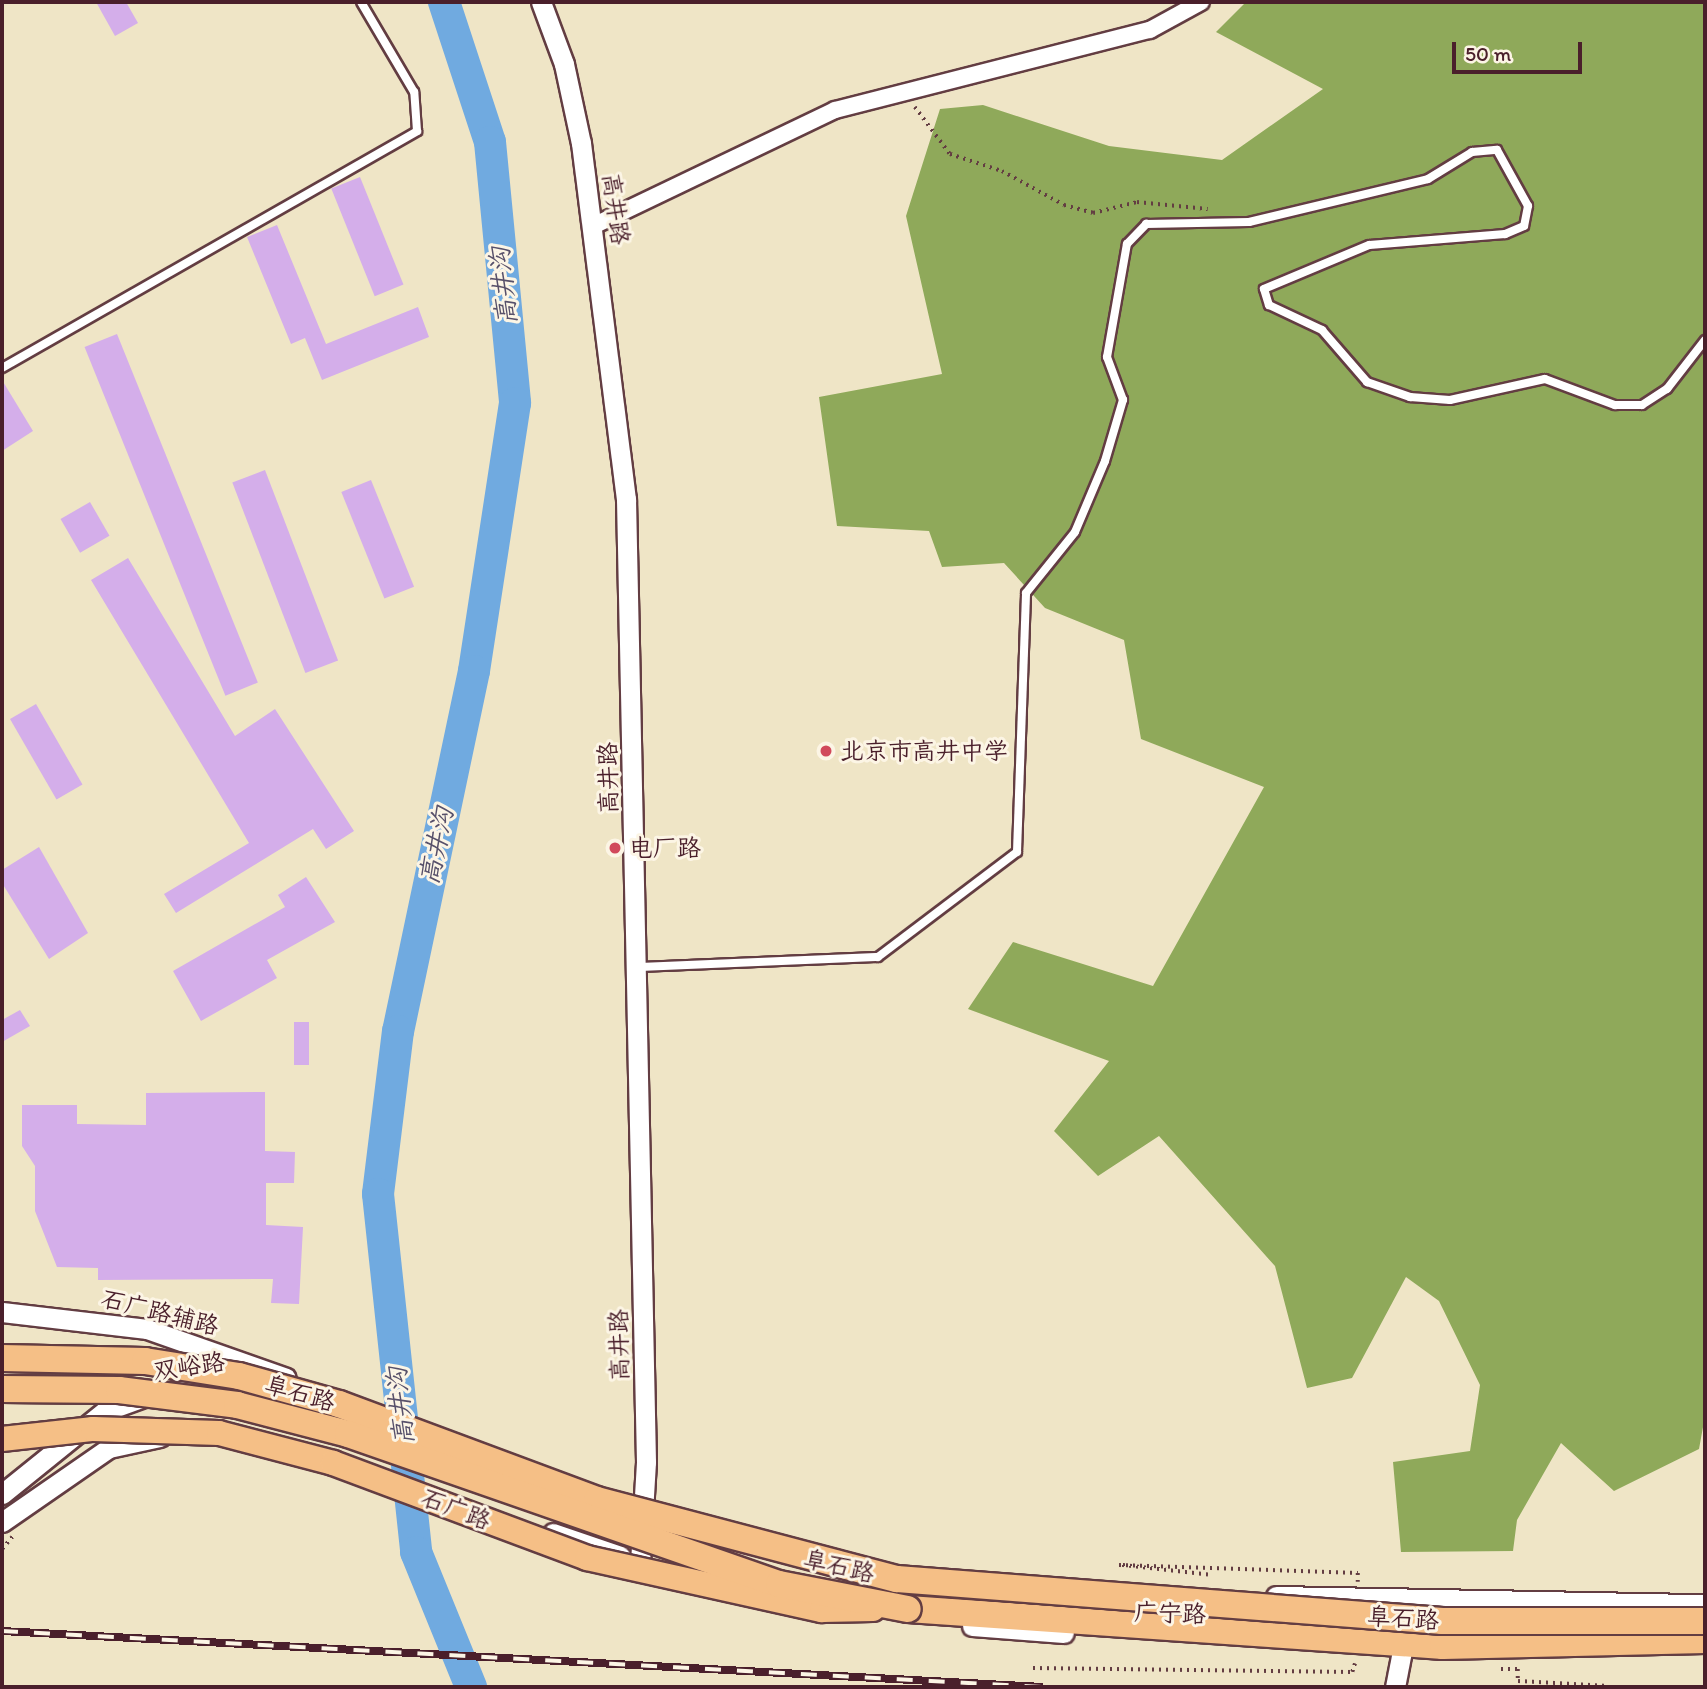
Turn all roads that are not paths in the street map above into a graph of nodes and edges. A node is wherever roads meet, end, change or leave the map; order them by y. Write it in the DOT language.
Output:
graph roads {
  1 [pos="361,2"];
  2 [pos="541,2"];
  3 [pos="1201,2"];
  4 [pos="595,225"];
  5 [pos="1705,340"];
  6 [pos="2,368"];
  7 [pos="636,967"];
  8 [pos="2,1312"];
  9 [pos="2,1320"];
  10 [pos="2,1359"];
  11 [pos="2,1389"];
  12 [pos="152,1394"];
  13 [pos="340,1399"];
  14 [pos="2,1439"];
  15 [pos="2,1494"];
  16 [pos="645,1510"];
  17 [pos="2,1522"];
  18 [pos="640,1562"];
  19 [pos="1705,1604"];
  20 [pos="908,1609"];
  21 [pos="1705,1621"];
  22 [pos="1705,1640"];
  23 [pos="1403,1646"];
  24 [pos="1705,1651"];
  25 [pos="1395,1687"];
  1 -- 6 [label="lane"];
  2 -- 4 [label="street, 高井路"];
  3 -- 4 [label="street"];
  4 -- 7 [label="street, 高井路"];
  5 -- 7 [label="lane"];
  7 -- 16 [label="street, 高井路"];
  8 -- 13 [label="street, 石广路辅路"];
  9 -- 12 [label="street, 石广路辅路"];
  10 -- 21 [label="highway, 阜石路, bridge"];
  11 -- 20 [label="highway, 阜石路, bridge"];
  12 -- 13 [label="street, 双峪路"];
  12 -- 15 [label="street, 双峪路"];
  13 -- 16 [label="street, 双峪路"];
  14 -- 20 [label="main road, 石广路, bridge"];
  16 -- 18 [label="street, 高井路"];
  16 -- 19 [label="street, 广宁路"];
  17 -- 18 [label="street"];
  18 -- 23 [label="street, 广宁路"];
  20 -- 22 [label="highway, 阜石路"];
  23 -- 24 [label="street, 广宁路"];
  23 -- 25 [label="street"];
}
